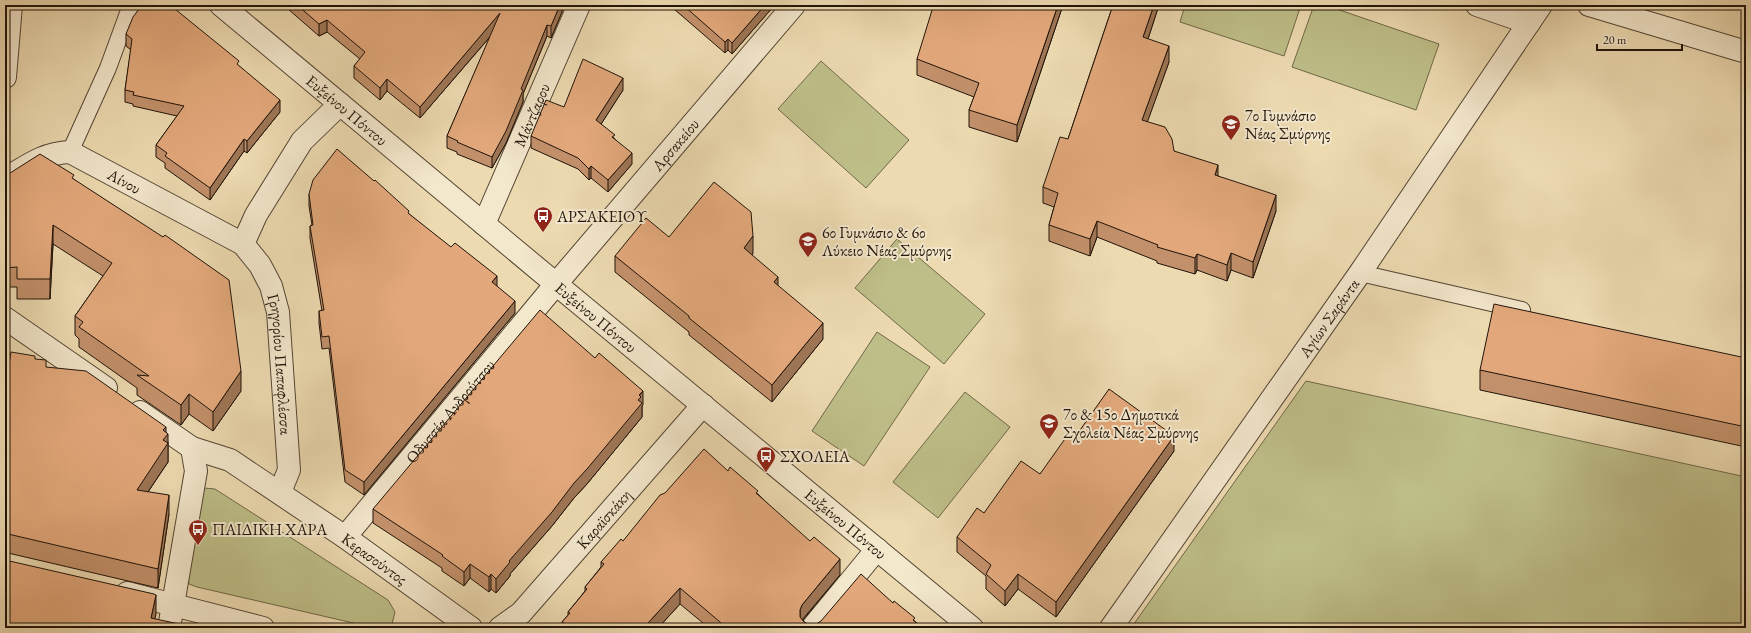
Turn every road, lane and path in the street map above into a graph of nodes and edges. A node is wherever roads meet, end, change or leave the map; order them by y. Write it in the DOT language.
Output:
graph roads {
  1 [pos="11,5"];
  2 [pos="131,5"];
  3 [pos="222,5"];
  4 [pos="579,5"];
  5 [pos="794,5"];
  6 [pos="1477,5"];
  7 [pos="1541,5"];
  8 [pos="1589,5"];
  9 [pos="1529,23"];
  10 [pos="1746,52"];
  11 [pos="5,77"];
  12 [pos="340,104"];
  13 [pos="70,152"];
  14 [pos="5,180"];
  15 [pos="484,224"];
  16 [pos="243,244"];
  17 [pos="1360,274"];
  18 [pos="556,284"];
  19 [pos="1538,314"];
  20 [pos="5,318"];
  21 [pos="703,406"];
  22 [pos="192,448"];
  23 [pos="280,492"];
  24 [pos="345,537"];
  25 [pos="877,549"];
  26 [pos="104,588"];
  27 [pos="173,604"];
  28 [pos="169,628"];
  29 [pos="262,628"];
  30 [pos="471,628"];
  31 [pos="500,628"];
  32 [pos="812,628"];
  33 [pos="972,628"];
  34 [pos="1111,628"];
  1 -- 11 [label="street"];
  2 -- 13 [label="lane"];
  3 -- 12 [label="street, Ευξείνου Πόντου"];
  4 -- 15 [label="street, Μάντζαρου"];
  5 -- 18 [label="street, Αρσακείου"];
  6 -- 9 [label="street"];
  7 -- 9 [label="street, Αγίων Σαράντα"];
  8 -- 10 [label="street"];
  9 -- 17 [label="street, Αγίων Σαράντα"];
  12 -- 15 [label="street, Ευξείνου Πόντου"];
  12 -- 16 [label="street"];
  13 -- 14 [label="street"];
  13 -- 16 [label="street, Αίνου"];
  15 -- 18 [label="street, Ευξείνου Πόντου"];
  16 -- 23 [label="street, Γρηγορίου Παπαφλέσσα"];
  17 -- 19 [label="lane"];
  17 -- 34 [label="street, Αγίων Σαράντα"];
  18 -- 21 [label="street, Ευξείνου Πόντου"];
  18 -- 24 [label="street, Οδυσσέα Ανδρούτσου"];
  20 -- 22 [label="street, Κερασούντος"];
  21 -- 25 [label="street, Ευξείνου Πόντου"];
  21 -- 31 [label="street, Καραϊσκάκη"];
  22 -- 23 [label="street, Κερασούντος"];
  22 -- 27 [label="street"];
  23 -- 24 [label="street, Κερασούντος"];
  24 -- 30 [label="street, Κερασούντος"];
  25 -- 32 [label="street"];
  25 -- 33 [label="street, Ευξείνου Πόντου"];
  26 -- 27 [label="street"];
  27 -- 28 [label="street"];
  27 -- 29 [label="street"];
}
